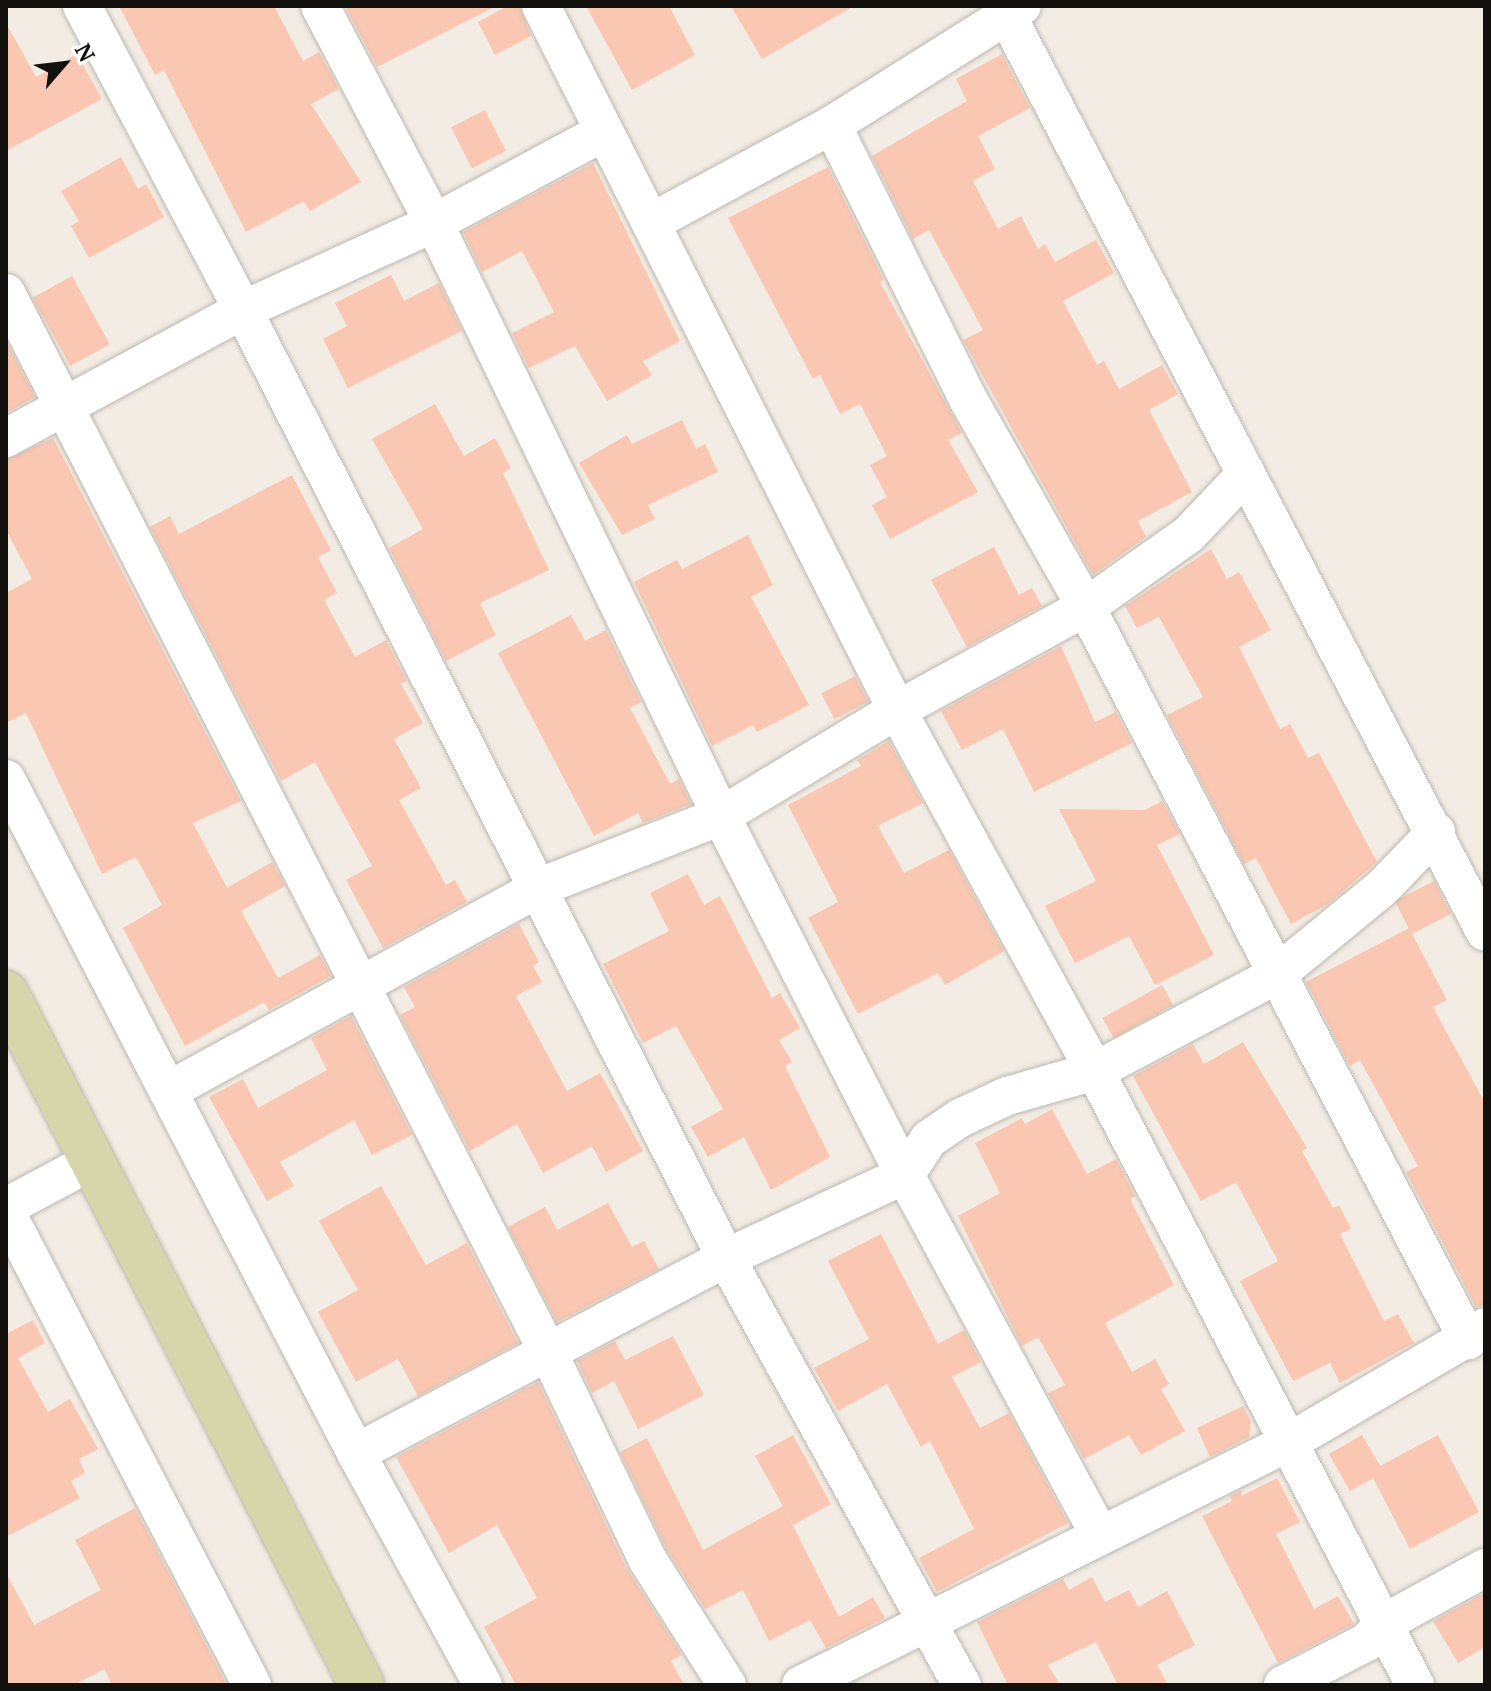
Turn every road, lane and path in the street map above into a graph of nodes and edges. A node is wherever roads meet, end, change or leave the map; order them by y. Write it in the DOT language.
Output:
graph roads {
  1 [pos="82,6"];
  2 [pos="320,6"];
  3 [pos="541,6"];
  4 [pos="1010,9"];
  5 [pos="832,125"];
  6 [pos="604,132"];
  7 [pos="652,222"];
  8 [pos="434,223"];
  9 [pos="6,293"];
  10 [pos="243,310"];
  11 [pos="67,405"];
  12 [pos="6,438"];
  13 [pos="1246,474"];
  14 [pos="1086,607"];
  15 [pos="897,710"];
  16 [pos="6,779"];
  17 [pos="721,816"];
  18 [pos="1436,832"];
  19 [pos="540,887"];
  20 [pos="1485,932"];
  21 [pos="1276,975"];
  22 [pos="359,987"];
  23 [pos="6,993"];
  24 [pos="1095,1071"];
  25 [pos="168,1091"];
  26 [pos="92,1161"];
  27 [pos="905,1175"];
  28 [pos="6,1210"];
  29 [pos="726,1258"];
  30 [pos="1477,1334"];
  31 [pos="549,1354"];
  32 [pos="1291,1441"];
  33 [pos="356,1453"];
  34 [pos="1100,1536"];
  35 [pos="1485,1568"];
  36 [pos="927,1621"];
  37 [pos="1384,1623"];
  38 [pos="252,1685"];
  39 [pos="362,1685"];
  40 [pos="483,1685"];
  41 [pos="727,1685"];
  42 [pos="801,1685"];
  43 [pos="962,1685"];
  44 [pos="1283,1685"];
  45 [pos="1415,1685"];
  1 -- 10 [label="street"];
  2 -- 8 [label="street"];
  3 -- 6 [label="street"];
  4 -- 5 [label="street"];
  4 -- 13 [label="street"];
  5 -- 7 [label="street"];
  5 -- 14 [label="street"];
  6 -- 7 [label="street"];
  6 -- 8 [label="street"];
  7 -- 15 [label="street"];
  8 -- 10 [label="street"];
  8 -- 17 [label="street"];
  9 -- 11 [label="street"];
  10 -- 11 [label="street"];
  10 -- 19 [label="street"];
  11 -- 12 [label="street"];
  11 -- 22 [label="street"];
  13 -- 14 [label="street"];
  13 -- 18 [label="street"];
  14 -- 15 [label="street"];
  14 -- 21 [label="street"];
  15 -- 17 [label="street"];
  15 -- 24 [label="street"];
  16 -- 25 [label="street"];
  17 -- 19 [label="street"];
  17 -- 27 [label="street"];
  18 -- 20 [label="street"];
  18 -- 21 [label="street"];
  19 -- 22 [label="street"];
  19 -- 29 [label="street"];
  21 -- 24 [label="street"];
  21 -- 30 [label="street"];
  22 -- 25 [label="street"];
  22 -- 31 [label="street"];
  23 -- 26 [label="main road"];
  24 -- 27 [label="street"];
  24 -- 32 [label="street"];
  25 -- 33 [label="street"];
  26 -- 28 [label="street"];
  26 -- 39 [label="main road"];
  27 -- 29 [label="street"];
  27 -- 34 [label="street"];
  28 -- 38 [label="street"];
  29 -- 31 [label="street"];
  29 -- 36 [label="street"];
  30 -- 32 [label="street"];
  31 -- 33 [label="street"];
  31 -- 41 [label="street"];
  32 -- 34 [label="street"];
  32 -- 37 [label="street"];
  33 -- 40 [label="street"];
  34 -- 36 [label="street"];
  35 -- 37 [label="street"];
  36 -- 42 [label="street"];
  36 -- 43 [label="street"];
  37 -- 44 [label="street"];
  37 -- 45 [label="street"];
}
